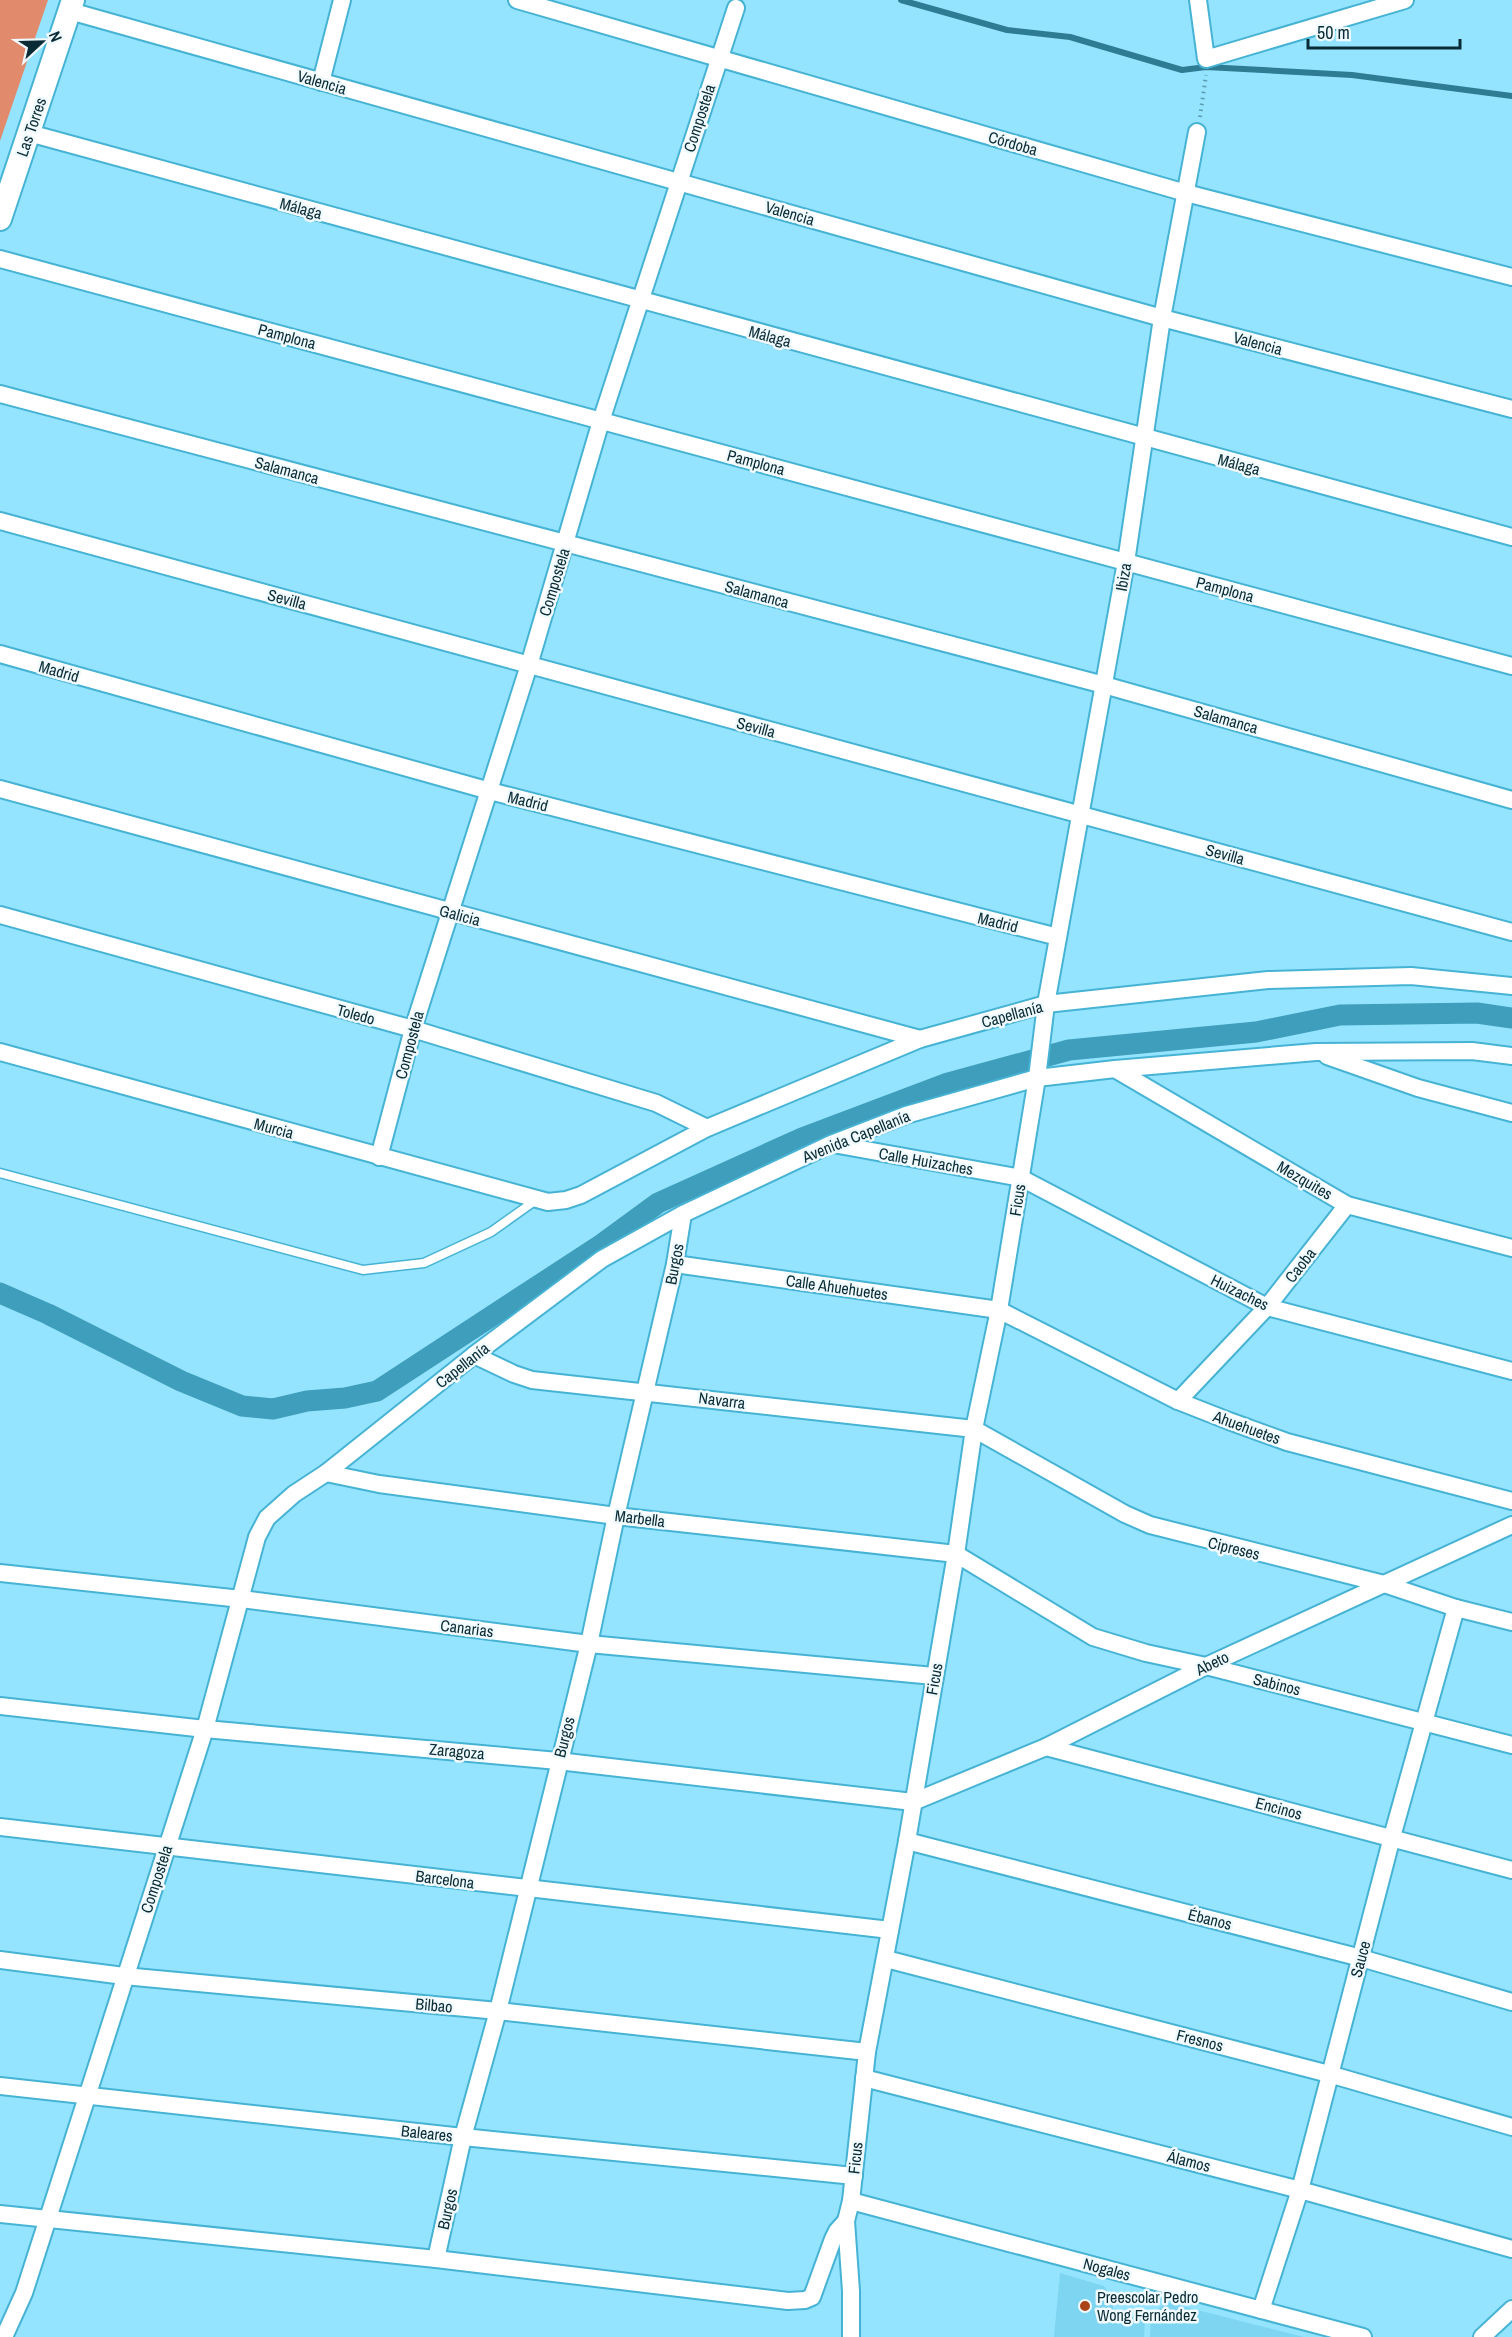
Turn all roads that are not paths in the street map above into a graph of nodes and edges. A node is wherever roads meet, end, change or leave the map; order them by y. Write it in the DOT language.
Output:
graph roads {
  1 [pos="342,0"];
  2 [pos="517,0"];
  3 [pos="1198,0"];
  4 [pos="1405,0"];
  5 [pos="72,6"];
  6 [pos="736,8"];
  7 [pos="718,58"];
  8 [pos="321,82"];
  9 [pos="1197,132"];
  10 [pos="29,133"];
  11 [pos="678,182"];
  12 [pos="1186,193"];
  13 [pos="0,219"];
  14 [pos="0,259"];
  15 [pos="1512,277"];
  16 [pos="639,300"];
  17 [pos="1162,318"];
  18 [pos="0,394"];
  19 [pos="1512,409"];
  20 [pos="601,420"];
  21 [pos="1143,438"];
  22 [pos="0,521"];
  23 [pos="1512,537"];
  24 [pos="566,543"];
  25 [pos="1126,562"];
  26 [pos="0,654"];
  27 [pos="529,665"];
  28 [pos="1512,666"];
  29 [pos="1104,685"];
  30 [pos="0,789"];
  31 [pos="490,791"];
  32 [pos="1512,800"];
  33 [pos="1080,814"];
  34 [pos="449,912"];
  35 [pos="0,915"];
  36 [pos="1512,932"];
  37 [pos="1058,937"];
  38 [pos="1512,986"];
  39 [pos="1046,1004"];
  40 [pos="1044,1023"];
  41 [pos="413,1029"];
  42 [pos="920,1039"];
  43 [pos="0,1052"];
  44 [pos="1316,1052"];
  45 [pos="1512,1056"];
  46 [pos="1115,1069"];
  47 [pos="1038,1072"];
  48 [pos="1512,1113"];
  49 [pos="707,1128"];
  50 [pos="831,1144"];
  51 [pos="379,1157"];
  52 [pos="0,1173"];
  53 [pos="1021,1178"];
  54 [pos="542,1201"];
  55 [pos="1347,1205"];
  56 [pos="683,1214"];
  57 [pos="1512,1248"];
  58 [pos="675,1264"];
  59 [pos="1267,1307"];
  60 [pos="999,1310"];
  61 [pos="474,1355"];
  62 [pos="1512,1371"];
  63 [pos="646,1391"];
  64 [pos="1178,1401"];
  65 [pos="974,1429"];
  66 [pos="327,1473"];
  67 [pos="1512,1501"];
  68 [pos="616,1516"];
  69 [pos="1512,1525"];
  70 [pos="257,1537"];
  71 [pos="956,1554"];
  72 [pos="0,1573"];
  73 [pos="1384,1584"];
  74 [pos="241,1599"];
  75 [pos="1456,1608"];
  76 [pos="1512,1623"];
  77 [pos="589,1644"];
  78 [pos="1206,1666"];
  79 [pos="934,1676"];
  80 [pos="0,1706"];
  81 [pos="1424,1721"];
  82 [pos="205,1729"];
  83 [pos="1512,1745"];
  84 [pos="1046,1748"];
  85 [pos="558,1761"];
  86 [pos="913,1802"];
  87 [pos="0,1827"];
  88 [pos="1392,1837"];
  89 [pos="907,1841"];
  90 [pos="167,1847"];
  91 [pos="1512,1870"];
  92 [pos="528,1888"];
  93 [pos="890,1930"];
  94 [pos="1361,1958"];
  95 [pos="886,1959"];
  96 [pos="0,1960"];
  97 [pos="124,1976"];
  98 [pos="1512,2002"];
  99 [pos="498,2011"];
  100 [pos="867,2052"];
  101 [pos="1329,2074"];
  102 [pos="864,2079"];
  103 [pos="0,2086"];
  104 [pos="87,2096"];
  105 [pos="1512,2127"];
  106 [pos="463,2137"];
  107 [pos="854,2176"];
  108 [pos="1300,2190"];
  109 [pos="851,2201"];
  110 [pos="0,2214"];
  111 [pos="47,2220"];
  112 [pos="846,2221"];
  113 [pos="1512,2249"];
  114 [pos="436,2259"];
  115 [pos="1512,2309"];
  116 [pos="1261,2310"];
  117 [pos="4,2337"];
  118 [pos="851,2337"];
  119 [pos="1363,2337"];
  120 [pos="1482,2337"];
  1 -- 8 [label="street"];
  2 -- 7 [label="street, Córdoba"];
  3 -- 4 [label="street"];
  5 -- 8 [label="street, Valencia"];
  5 -- 10 [label="street, Las Torres"];
  6 -- 7 [label="street, Compostela"];
  7 -- 11 [label="street, Compostela"];
  7 -- 12 [label="street, Córdoba"];
  8 -- 11 [label="street, Valencia"];
  9 -- 12 [label="street, Ibiza"];
  10 -- 13 [label="street, Las Torres"];
  10 -- 16 [label="street, Málaga"];
  11 -- 16 [label="street, Compostela"];
  11 -- 17 [label="street, Valencia"];
  12 -- 15 [label="street, Córdoba"];
  12 -- 17 [label="street, Ibiza"];
  14 -- 20 [label="street, Pamplona"];
  16 -- 20 [label="street, Compostela"];
  16 -- 21 [label="street, Málaga"];
  17 -- 19 [label="street, Valencia"];
  17 -- 21 [label="street, Ibiza"];
  18 -- 24 [label="street, Salamanca"];
  20 -- 24 [label="street, Compostela"];
  20 -- 25 [label="street, Pamplona"];
  21 -- 23 [label="street, Málaga"];
  21 -- 25 [label="street, Ibiza"];
  22 -- 27 [label="street, Sevilla"];
  24 -- 27 [label="street, Compostela"];
  24 -- 29 [label="street, Salamanca"];
  25 -- 28 [label="street, Pamplona"];
  25 -- 29 [label="street, Ibiza"];
  26 -- 31 [label="street, Madrid"];
  27 -- 31 [label="street, Compostela"];
  27 -- 33 [label="street, Sevilla"];
  29 -- 32 [label="street, Salamanca"];
  29 -- 33 [label="street, Ibiza"];
  30 -- 34 [label="street, Galicia"];
  31 -- 34 [label="street, Compostela"];
  31 -- 37 [label="street, Madrid"];
  33 -- 36 [label="street, Sevilla"];
  33 -- 37 [label="street, Ibiza"];
  34 -- 41 [label="street, Compostela"];
  34 -- 42 [label="street, Galicia"];
  35 -- 41 [label="street, Toledo"];
  37 -- 39 [label="street, Ibiza"];
  38 -- 39 [label="street, Capellanía"];
  39 -- 40 [label="street, Ibiza"];
  39 -- 42 [label="street, Capellanía"];
  40 -- 47 [label="street, Ficus"];
  41 -- 49 [label="street, Toledo"];
  41 -- 51 [label="street, Compostela"];
  42 -- 49 [label="street, Capellanía"];
  43 -- 51 [label="street, Murcia"];
  44 -- 45 [label="street"];
  44 -- 46 [label="street"];
  44 -- 48 [label="street"];
  46 -- 47 [label="street"];
  46 -- 55 [label="street, Mezquites"];
  47 -- 50 [label="street, Avenida Capellanía"];
  47 -- 53 [label="street, Ficus"];
  49 -- 54 [label="street, Capellanía"];
  50 -- 53 [label="street, Calle Huizaches"];
  50 -- 56 [label="street, Avenida Capellanía"];
  51 -- 54 [label="street, Murcia"];
  52 -- 54 [label="lane"];
  53 -- 59 [label="street, Huizaches"];
  53 -- 60 [label="street, Ficus"];
  55 -- 57 [label="street, Mezquites"];
  55 -- 59 [label="street, Caoba"];
  56 -- 58 [label="street, Burgos"];
  56 -- 61 [label="street, Capellanía"];
  58 -- 60 [label="street, Calle Ahuehuetes"];
  58 -- 63 [label="street, Burgos"];
  59 -- 62 [label="street, Huizaches"];
  59 -- 64 [label="street, Caoba"];
  60 -- 64 [label="street, Ahuehuetes"];
  60 -- 65 [label="street, Ficus"];
  61 -- 63 [label="street, Navarra"];
  61 -- 66 [label="street, Capellanía"];
  63 -- 65 [label="street, Navarra"];
  63 -- 68 [label="street, Burgos"];
  64 -- 67 [label="street, Ahuehuetes"];
  65 -- 71 [label="street, Ficus"];
  65 -- 73 [label="street, Cipreses"];
  66 -- 68 [label="street, Marbella"];
  66 -- 70 [label="street, Capellanía"];
  68 -- 71 [label="street, Marbella"];
  68 -- 77 [label="street, Burgos"];
  69 -- 73 [label="street, Abeto"];
  70 -- 74 [label="street, Compostela"];
  71 -- 78 [label="street, Sabinos"];
  71 -- 79 [label="street, Ficus"];
  72 -- 74 [label="street, Canarias"];
  73 -- 75 [label="street, Cipreses"];
  73 -- 78 [label="street, Abeto"];
  74 -- 77 [label="street, Canarias"];
  74 -- 82 [label="street, Compostela"];
  75 -- 76 [label="street, Cipreses"];
  75 -- 81 [label="street, Sauce"];
  77 -- 79 [label="street, Canarias"];
  77 -- 85 [label="street, Burgos"];
  78 -- 81 [label="street, Sabinos"];
  78 -- 84 [label="street, Abeto"];
  79 -- 86 [label="street, Ficus"];
  80 -- 82 [label="street, Zaragoza"];
  81 -- 83 [label="street, Sabinos"];
  81 -- 88 [label="street, Sauce"];
  82 -- 85 [label="street, Zaragoza"];
  82 -- 90 [label="street, Compostela"];
  84 -- 86 [label="street, Abeto"];
  84 -- 88 [label="street, Encinos"];
  85 -- 86 [label="street, Zaragoza"];
  85 -- 92 [label="street, Burgos"];
  86 -- 89 [label="street, Ficus"];
  87 -- 90 [label="street, Barcelona"];
  88 -- 91 [label="street, Encinos"];
  88 -- 94 [label="street, Sauce"];
  89 -- 93 [label="street, Ficus"];
  89 -- 94 [label="street, Ébanos"];
  90 -- 92 [label="street, Barcelona"];
  90 -- 97 [label="street, Compostela"];
  92 -- 93 [label="street, Barcelona"];
  92 -- 99 [label="street, Burgos"];
  93 -- 95 [label="street, Ficus"];
  94 -- 98 [label="street, Ébanos"];
  94 -- 101 [label="street, Sauce"];
  95 -- 100 [label="street, Ficus"];
  95 -- 101 [label="street, Fresnos"];
  96 -- 97 [label="street, Bilbao"];
  97 -- 99 [label="street, Bilbao"];
  97 -- 104 [label="street, Compostela"];
  99 -- 100 [label="street, Bilbao"];
  99 -- 106 [label="street, Burgos"];
  100 -- 102 [label="street, Ficus"];
  101 -- 105 [label="street, Fresnos"];
  101 -- 108 [label="street, Sauce"];
  102 -- 107 [label="street, Ficus"];
  102 -- 108 [label="street, Álamos"];
  103 -- 104 [label="street, Baleares"];
  104 -- 106 [label="street, Baleares"];
  104 -- 111 [label="street, Compostela"];
  106 -- 107 [label="street, Baleares"];
  106 -- 114 [label="street, Burgos"];
  107 -- 109 [label="street, Ficus"];
  108 -- 113 [label="street, Álamos"];
  108 -- 116 [label="street, Sauce"];
  109 -- 112 [label="street, Ficus"];
  109 -- 116 [label="street, Nogales"];
  110 -- 111 [label="street"];
  111 -- 114 [label="street"];
  111 -- 117 [label="street, Compostela"];
  112 -- 114 [label="street"];
  112 -- 118 [label="street, Ficus"];
  115 -- 120 [label="street"];
  116 -- 119 [label="street, Nogales"];
}
